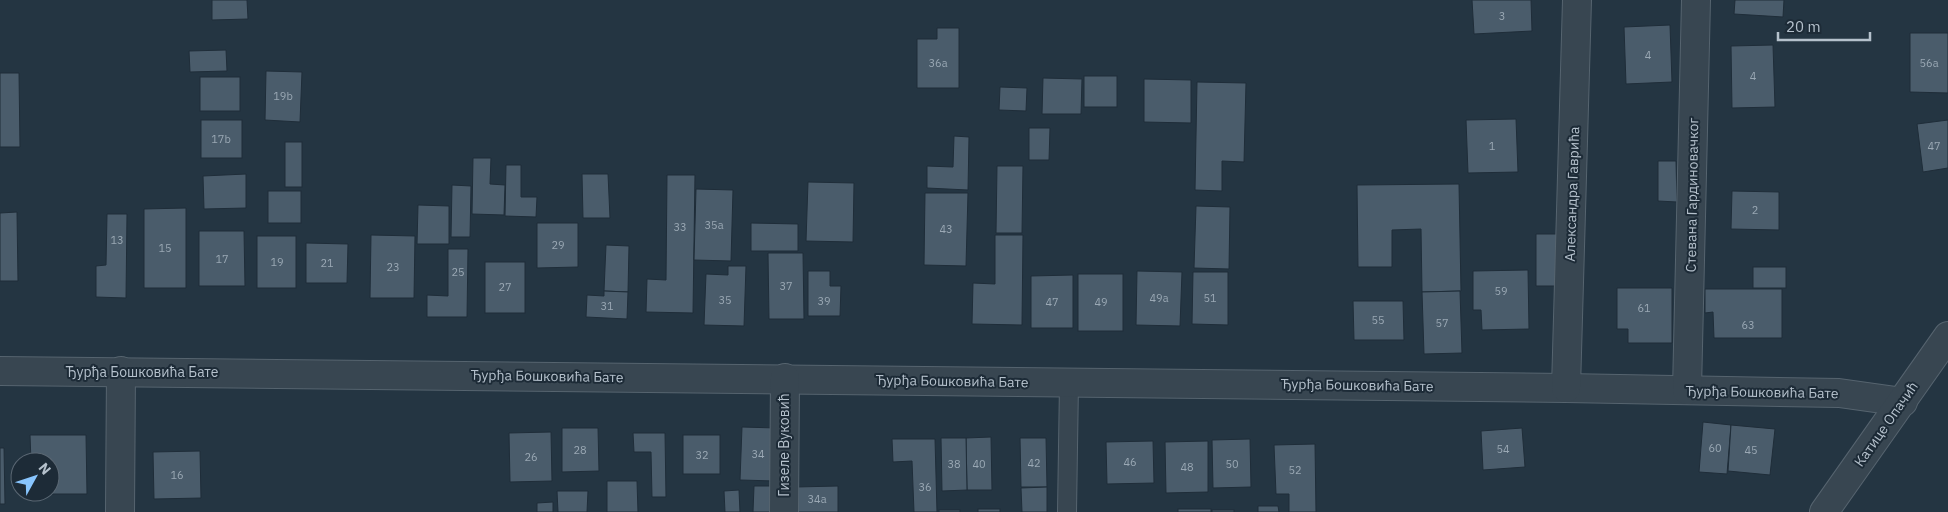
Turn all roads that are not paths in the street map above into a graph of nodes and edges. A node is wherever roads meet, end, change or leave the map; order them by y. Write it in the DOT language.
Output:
graph roads {
  1 [pos="1577,0"];
  2 [pos="1696,0"];
  3 [pos="1948,336"];
  4 [pos="0,371"];
  5 [pos="120,371"];
  6 [pos="785,378"];
  7 [pos="1069,383"];
  8 [pos="1566,388"];
  9 [pos="1688,390"];
  10 [pos="1903,402"];
  11 [pos="120,512"];
  12 [pos="784,512"];
  13 [pos="1067,512"];
  14 [pos="1824,512"];
  1 -- 8 [label="street, Александра Гаврића"];
  2 -- 9 [label="street, Стевана Гардиновачког"];
  3 -- 10 [label="street, Катице Опачић"];
  4 -- 5 [label="street, Ђурђа Бошковића Бате"];
  5 -- 6 [label="street, Ђурђа Бошковића Бате"];
  5 -- 11 [label="street"];
  6 -- 7 [label="street, Ђурђа Бошковића Бате"];
  6 -- 12 [label="street, Гизеле Вуковић"];
  7 -- 8 [label="street, Ђурђа Бошковића Бате"];
  7 -- 13 [label="lane"];
  8 -- 9 [label="street, Ђурђа Бошковића Бате"];
  9 -- 10 [label="street, Ђурђа Бошковића Бате"];
  10 -- 14 [label="street, Катице Опачић"];
}
